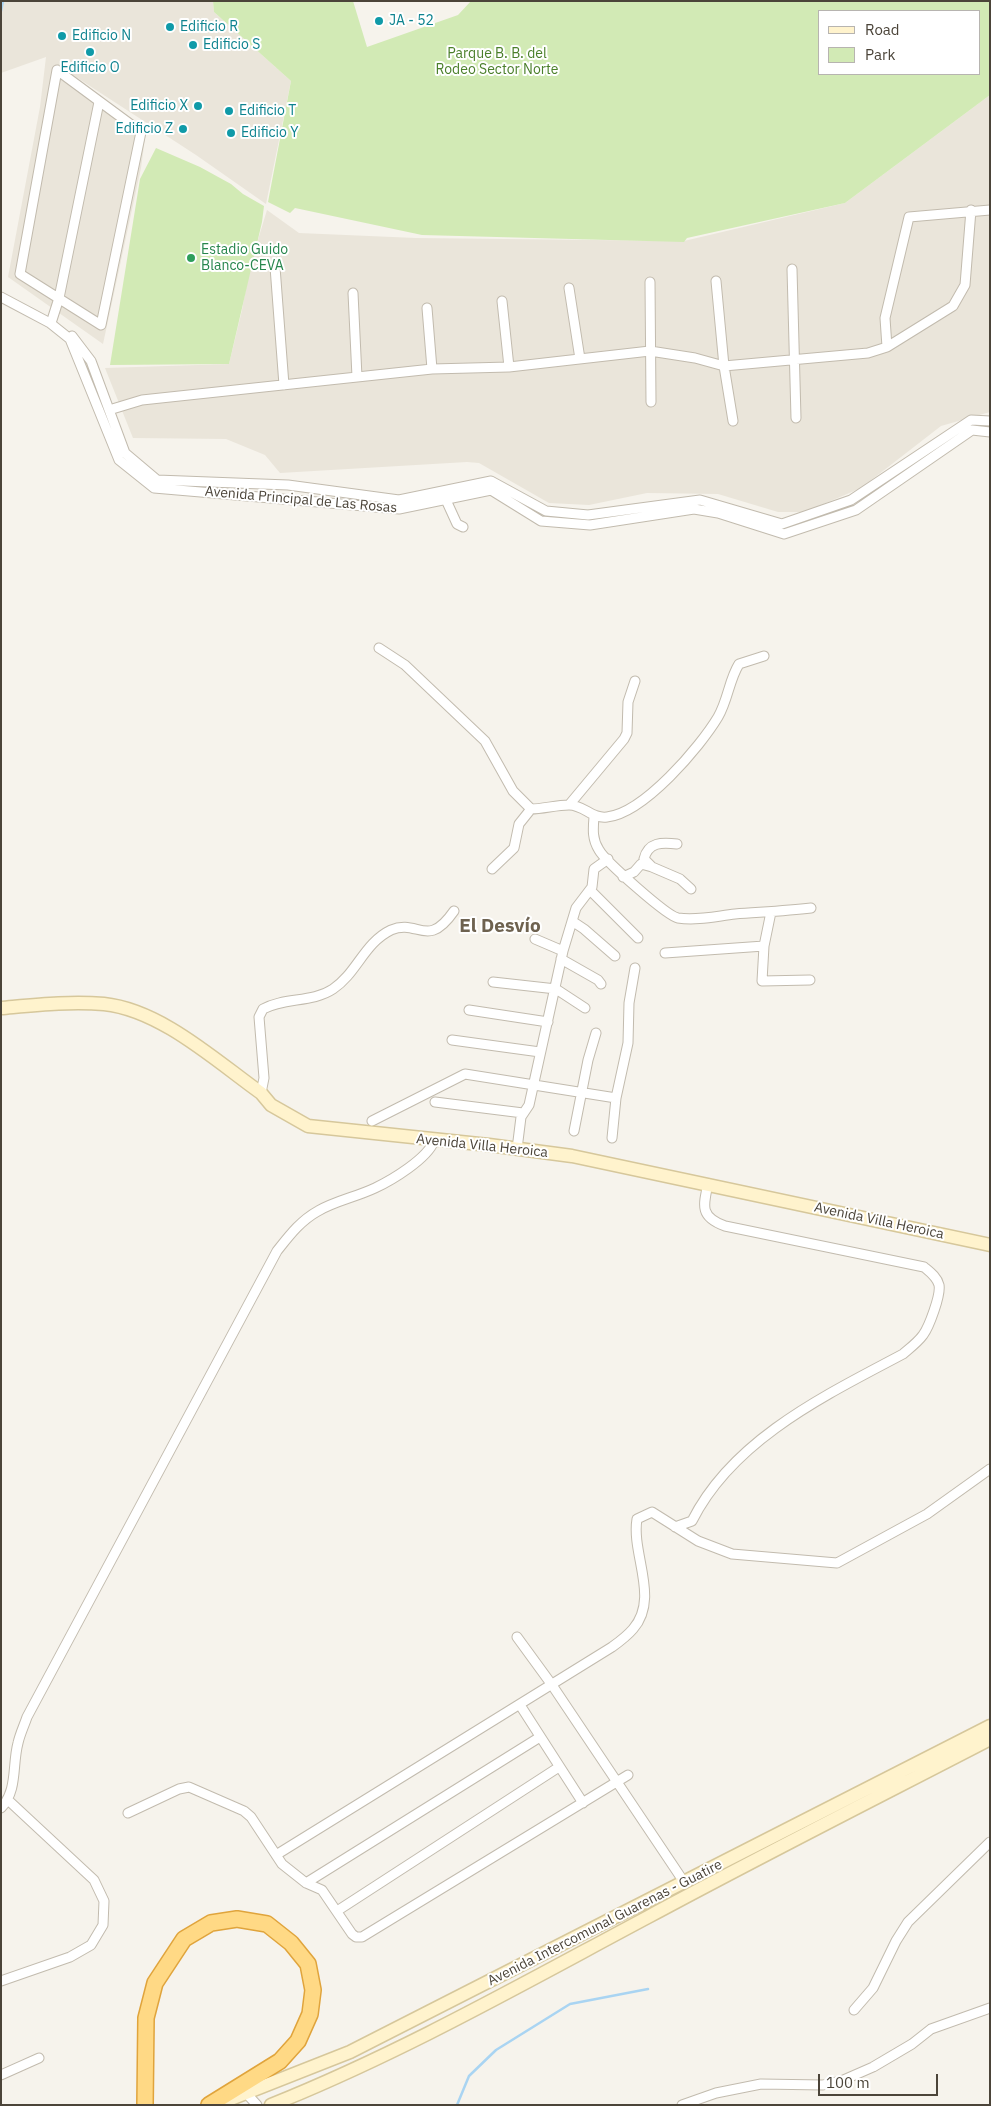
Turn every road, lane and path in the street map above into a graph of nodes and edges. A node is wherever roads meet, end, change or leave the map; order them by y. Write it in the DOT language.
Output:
graph roads {
  1 [pos="99,102"];
  2 [pos="972,210"];
  3 [pos="990,210"];
  4 [pos="275,266"];
  5 [pos="792,270"];
  6 [pos="716,280"];
  7 [pos="650,282"];
  8 [pos="569,288"];
  9 [pos="1,292"];
  10 [pos="353,293"];
  11 [pos="1,297"];
  12 [pos="59,298"];
  13 [pos="502,301"];
  14 [pos="427,308"];
  15 [pos="52,320"];
  16 [pos="887,347"];
  17 [pos="650,351"];
  18 [pos="580,360"];
  19 [pos="794,360"];
  20 [pos="724,366"];
  21 [pos="509,367"];
  22 [pos="432,369"];
  23 [pos="357,377"];
  24 [pos="284,385"];
  25 [pos="651,402"];
  26 [pos="109,410"];
  27 [pos="796,418"];
  28 [pos="733,421"];
  29 [pos="990,422"];
  30 [pos="990,432"];
  31 [pos="446,500"];
  32 [pos="463,527"];
  33 [pos="379,648"];
  34 [pos="764,656"];
  35 [pos="635,681"];
  36 [pos="569,805"];
  37 [pos="531,809"];
  38 [pos="594,817"];
  39 [pos="677,844"];
  40 [pos="608,859"];
  41 [pos="652,867"];
  42 [pos="492,869"];
  43 [pos="624,877"];
  44 [pos="691,889"];
  45 [pos="590,890"];
  46 [pos="811,908"];
  47 [pos="454,911"];
  48 [pos="771,912"];
  49 [pos="572,921"];
  50 [pos="638,938"];
  51 [pos="535,939"];
  52 [pos="764,946"];
  53 [pos="665,954"];
  54 [pos="562,955"];
  55 [pos="615,956"];
  56 [pos="635,968"];
  57 [pos="810,980"];
  58 [pos="493,982"];
  59 [pos="601,984"];
  60 [pos="556,989"];
  61 [pos="1,1008"];
  62 [pos="585,1008"];
  63 [pos="469,1010"];
  64 [pos="548,1022"];
  65 [pos="596,1033"];
  66 [pos="452,1040"];
  67 [pos="540,1052"];
  68 [pos="532,1084"];
  69 [pos="581,1092"];
  70 [pos="261,1094"];
  71 [pos="616,1098"];
  72 [pos="435,1102"];
  73 [pos="523,1112"];
  74 [pos="372,1121"];
  75 [pos="574,1131"];
  76 [pos="612,1138"];
  77 [pos="434,1141"];
  78 [pos="517,1149"];
  79 [pos="708,1184"];
  80 [pos="990,1245"];
  81 [pos="990,1469"];
  82 [pos="675,1527"];
  83 [pos="517,1637"];
  84 [pos="552,1685"];
  85 [pos="520,1705"];
  86 [pos="990,1726"];
  87 [pos="540,1737"];
  88 [pos="990,1739"];
  89 [pos="560,1767"];
  90 [pos="628,1775"];
  91 [pos="618,1782"];
  92 [pos="8,1800"];
  93 [pos="583,1803"];
  94 [pos="1,1808"];
  95 [pos="128,1813"];
  96 [pos="990,1842"];
  97 [pos="276,1855"];
  98 [pos="684,1882"];
  99 [pos="306,1883"];
  100 [pos="337,1911"];
  101 [pos="1,1981"];
  102 [pos="990,2008"];
  103 [pos="854,2010"];
  104 [pos="40,2058"];
  105 [pos="1,2075"];
  106 [pos="246,2093"];
  107 [pos="146,2105"];
  108 [pos="208,2105"];
  109 [pos="214,2105"];
  110 [pos="257,2105"];
  111 [pos="271,2105"];
  112 [pos="682,2105"];
  1 -- 12 [label="street"];
  1 -- 12 [label="street"];
  1 -- 12 [label="street"];
  2 -- 3 [label="street"];
  2 -- 16 [label="street"];
  2 -- 16 [label="street"];
  4 -- 24 [label="street"];
  5 -- 19 [label="street"];
  6 -- 20 [label="street"];
  7 -- 17 [label="street"];
  8 -- 18 [label="street"];
  9 -- 15 [label="street"];
  10 -- 23 [label="street"];
  11 -- 31 [label="street, Avenida Principal de Las Rosas"];
  12 -- 15 [label="street"];
  13 -- 21 [label="street"];
  14 -- 22 [label="street"];
  15 -- 26 [label="street"];
  16 -- 19 [label="street"];
  17 -- 18 [label="street"];
  17 -- 20 [label="street"];
  17 -- 25 [label="street"];
  18 -- 21 [label="street"];
  19 -- 20 [label="street"];
  19 -- 27 [label="street"];
  20 -- 28 [label="street"];
  21 -- 22 [label="street"];
  22 -- 23 [label="street"];
  23 -- 24 [label="street"];
  24 -- 26 [label="street"];
  26 -- 29 [label="street"];
  30 -- 31 [label="street, Avenida Principal de Las Rosas"];
  31 -- 32 [label="street"];
  33 -- 37 [label="street"];
  34 -- 38 [label="street"];
  35 -- 36 [label="street"];
  36 -- 37 [label="street"];
  36 -- 38 [label="street"];
  37 -- 42 [label="street"];
  38 -- 40 [label="street"];
  39 -- 41 [label="street"];
  40 -- 43 [label="street"];
  40 -- 45 [label="street"];
  41 -- 43 [label="street"];
  41 -- 44 [label="street"];
  43 -- 48 [label="street"];
  45 -- 49 [label="street"];
  45 -- 50 [label="street"];
  46 -- 48 [label="street"];
  47 -- 70 [label="street"];
  48 -- 52 [label="street"];
  49 -- 54 [label="street"];
  49 -- 55 [label="street"];
  51 -- 54 [label="street"];
  52 -- 53 [label="street"];
  52 -- 57 [label="street"];
  54 -- 59 [label="street"];
  54 -- 60 [label="street"];
  56 -- 71 [label="street"];
  58 -- 60 [label="street"];
  60 -- 62 [label="street"];
  60 -- 64 [label="street"];
  61 -- 70 [label="main road, Avenida Villa Heroica"];
  63 -- 64 [label="street"];
  64 -- 67 [label="street"];
  65 -- 69 [label="street"];
  66 -- 67 [label="street"];
  67 -- 68 [label="street"];
  68 -- 69 [label="street"];
  68 -- 73 [label="street"];
  68 -- 74 [label="street"];
  69 -- 71 [label="street"];
  69 -- 75 [label="street"];
  70 -- 77 [label="main road, Avenida Villa Heroica"];
  71 -- 76 [label="street"];
  72 -- 73 [label="street"];
  73 -- 78 [label="street"];
  77 -- 78 [label="main road, Avenida Villa Heroica"];
  77 -- 92 [label="street"];
  78 -- 79 [label="main road, Avenida Villa Heroica"];
  79 -- 80 [label="main road, Avenida Villa Heroica"];
  79 -- 82 [label="street"];
  81 -- 82 [label="street"];
  82 -- 84 [label="street"];
  83 -- 84 [label="street"];
  84 -- 85 [label="street"];
  84 -- 91 [label="street"];
  85 -- 87 [label="street"];
  85 -- 97 [label="street"];
  86 -- 98 [label="main road, Avenida Intercomunal Guarenas - Guatire"];
  87 -- 89 [label="street"];
  87 -- 99 [label="street"];
  88 -- 111 [label="main road, Avenida Intercomunal Guarenas - Guatire"];
  89 -- 93 [label="street"];
  89 -- 100 [label="street"];
  90 -- 91 [label="street"];
  91 -- 93 [label="street"];
  91 -- 98 [label="street"];
  92 -- 94 [label="street"];
  92 -- 101 [label="street"];
  93 -- 100 [label="street"];
  95 -- 97 [label="street"];
  96 -- 103 [label="street"];
  97 -- 99 [label="street"];
  98 -- 106 [label="main road, Avenida Intercomunal Guarenas - Guatire"];
  99 -- 100 [label="street"];
  102 -- 112 [label="street"];
  104 -- 105 [label="street"];
  106 -- 109 [label="main road, Avenida Intercomunal Guarenas - Guatire"];
  106 -- 110 [label="street"];
  107 -- 108 [label="highway"];
}
